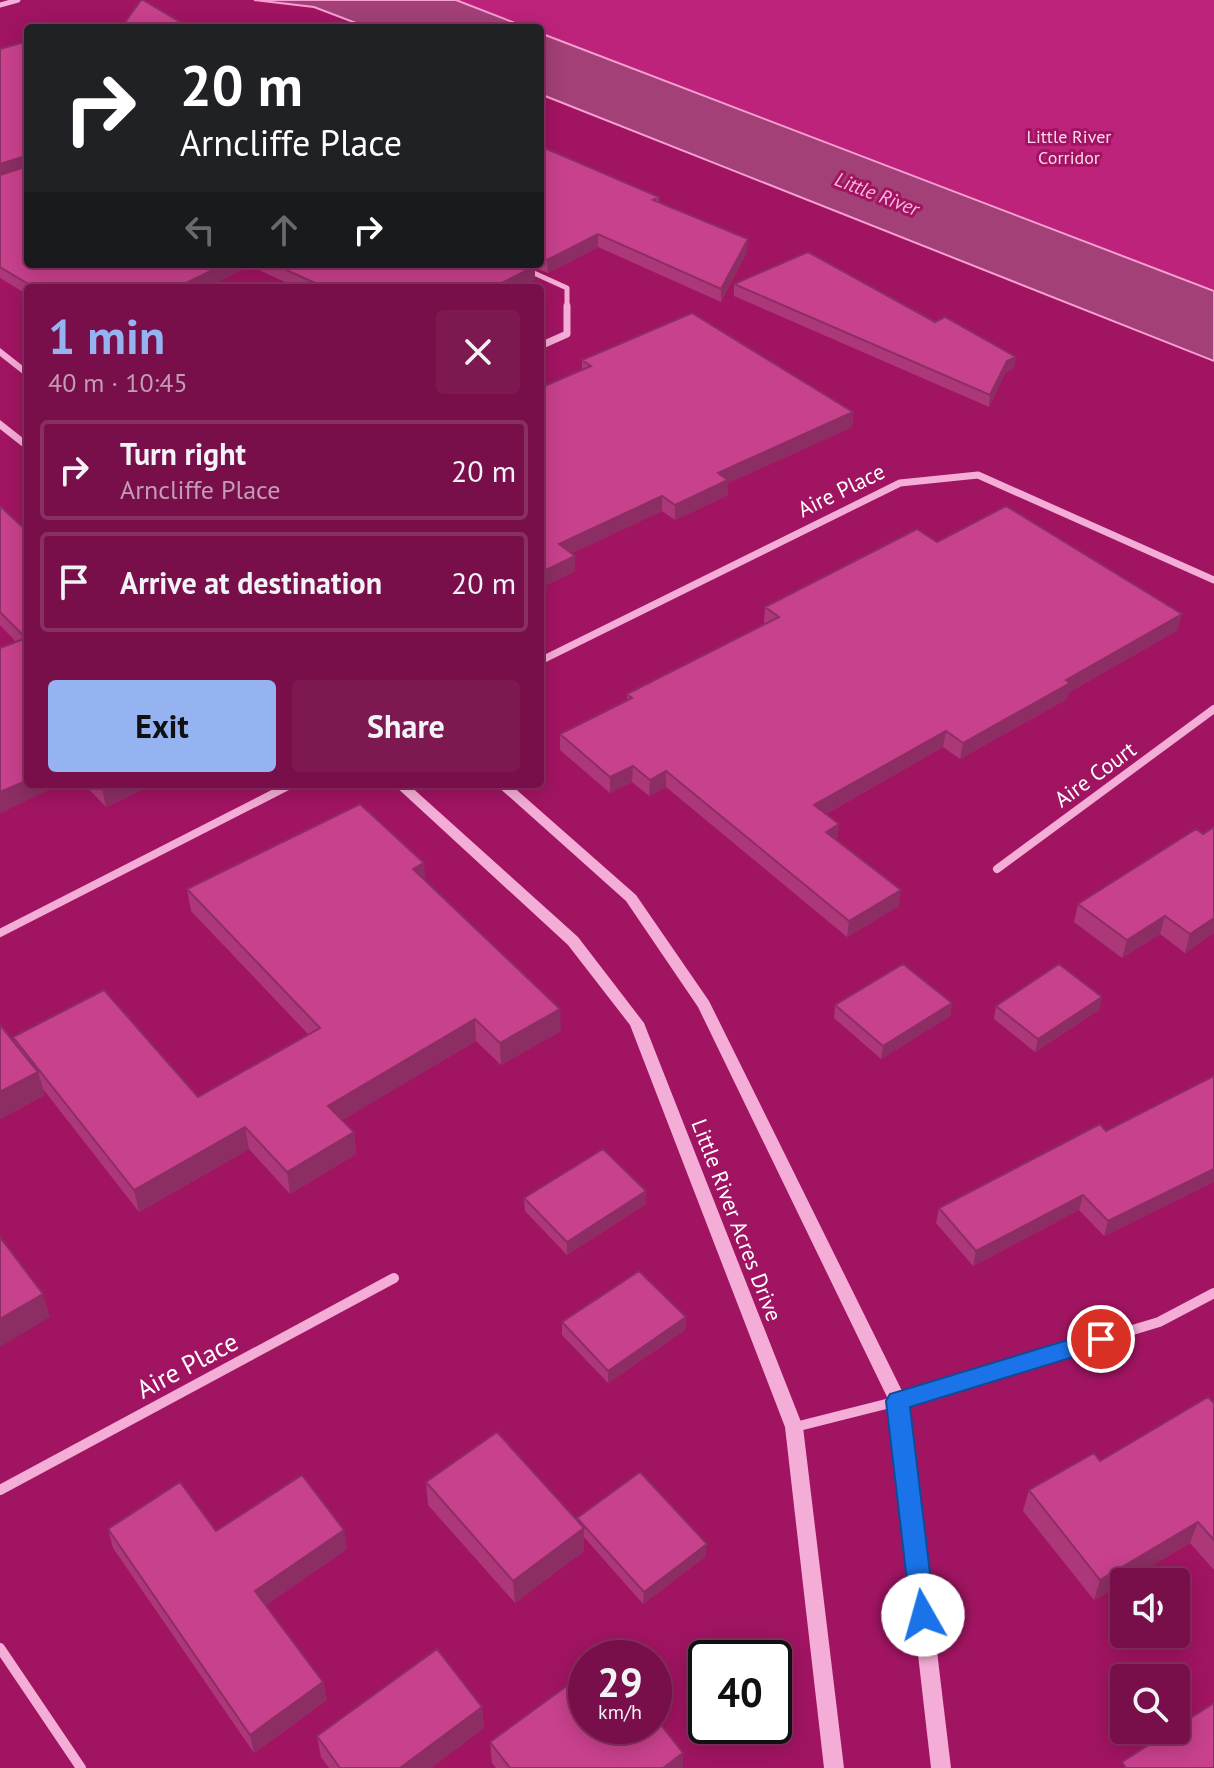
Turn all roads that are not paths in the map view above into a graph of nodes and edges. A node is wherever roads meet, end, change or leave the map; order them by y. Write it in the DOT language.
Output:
graph roads {
  1 [pos="18,0"];
  2 [pos="0,5"];
  3 [pos="523,268"];
  4 [pos="544,344"];
  5 [pos="0,351"];
  6 [pos="24,372"];
  7 [pos="0,423"];
  8 [pos="24,444"];
  9 [pos="1214,580"];
  10 [pos="544,659"];
  11 [pos="1214,709"];
  12 [pos="284,788"];
  13 [pos="404,788"];
  14 [pos="507,788"];
  15 [pos="997,869"];
  16 [pos="0,933"];
  17 [pos="394,1278"];
  18 [pos="1214,1293"];
  19 [pos="898,1401"];
  20 [pos="794,1427"];
  21 [pos="0,1490"];
  22 [pos="0,1648"];
  23 [pos="81,1768"];
  24 [pos="834,1768"];
  25 [pos="941,1768"];
  1 -- 2 [label="street"];
  3 -- 4 [label="street"];
  5 -- 6 [label="street"];
  7 -- 8 [label="street"];
  9 -- 10 [label="street, Aire Place"];
  11 -- 15 [label="street, Aire Court"];
  12 -- 16 [label="street"];
  13 -- 20 [label="street, Little River Acres Drive"];
  14 -- 19 [label="street"];
  17 -- 21 [label="street, Aire Place"];
  18 -- 19 [label="street"];
  19 -- 20 [label="street"];
  19 -- 25 [label="street"];
  20 -- 24 [label="street, Little River Acres Drive"];
  22 -- 23 [label="street"];
}
